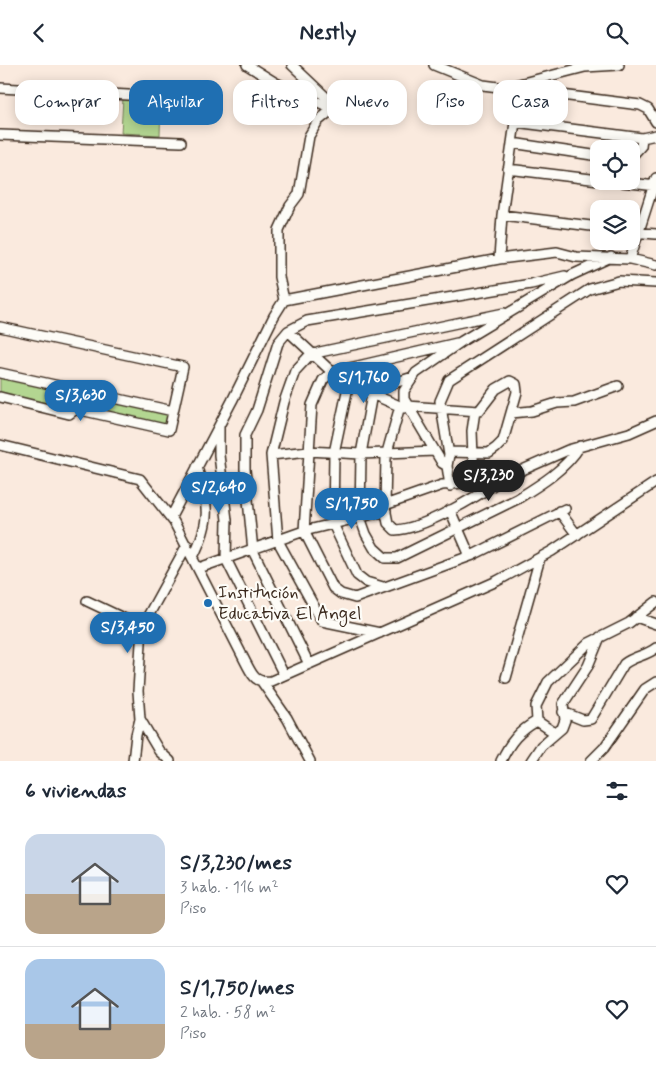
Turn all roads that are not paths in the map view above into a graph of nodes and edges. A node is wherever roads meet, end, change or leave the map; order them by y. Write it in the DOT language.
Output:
graph roads {
  1 [pos="247,65"];
  2 [pos="292,65"];
  3 [pos="434,65"];
  4 [pos="619,65"];
  5 [pos="532,80"];
  6 [pos="493,86"];
  7 [pos="0,88"];
  8 [pos="129,94"];
  9 [pos="568,95"];
  10 [pos="327,98"];
  11 [pos="327,106"];
  12 [pos="652,107"];
  13 [pos="327,114"];
  14 [pos="656,123"];
  15 [pos="0,135"];
  16 [pos="656,135"];
  17 [pos="642,138"];
  18 [pos="181,142"];
  19 [pos="512,143"];
  20 [pos="640,147"];
  21 [pos="590,155"];
  22 [pos="508,169"];
  23 [pos="590,178"];
  24 [pos="640,183"];
  25 [pos="655,183"];
  26 [pos="502,215"];
  27 [pos="640,220"];
  28 [pos="590,226"];
  29 [pos="640,233"];
  30 [pos="656,235"];
  31 [pos="632,250"];
  32 [pos="611,257"];
  33 [pos="499,259"];
  34 [pos="630,259"];
  35 [pos="656,265"];
  36 [pos="572,275"];
  37 [pos="656,283"];
  38 [pos="284,300"];
  39 [pos="512,311"];
  40 [pos="0,327"];
  41 [pos="288,331"];
  42 [pos="462,341"];
  43 [pos="313,355"];
  44 [pos="332,372"];
  45 [pos="0,373"];
  46 [pos="413,377"];
  47 [pos="348,382"];
  48 [pos="618,385"];
  49 [pos="372,395"];
  50 [pos="0,397"];
  51 [pos="405,407"];
  52 [pos="441,409"];
  53 [pos="173,411"];
  54 [pos="475,411"];
  55 [pos="511,413"];
  56 [pos="656,421"];
  57 [pos="220,424"];
  58 [pos="0,445"];
  59 [pos="580,446"];
  60 [pos="309,451"];
  61 [pos="435,451"];
  62 [pos="449,452"];
  63 [pos="334,453"];
  64 [pos="387,453"];
  65 [pos="472,453"];
  66 [pos="361,454"];
  67 [pos="271,455"];
  68 [pos="447,465"];
  69 [pos="197,467"];
  70 [pos="502,479"];
  71 [pos="656,482"];
  72 [pos="474,483"];
  73 [pos="450,486"];
  74 [pos="386,508"];
  75 [pos="450,510"];
  76 [pos="171,517"];
  77 [pos="360,517"];
  78 [pos="333,524"];
  79 [pos="458,528"];
  80 [pos="304,531"];
  81 [pos="577,535"];
  82 [pos="278,541"];
  83 [pos="187,545"];
  84 [pos="253,551"];
  85 [pos="193,557"];
  86 [pos="470,557"];
  87 [pos="540,558"];
  88 [pos="226,559"];
  89 [pos="199,568"];
  90 [pos="383,587"];
  91 [pos="87,601"];
  92 [pos="656,602"];
  93 [pos="636,617"];
  94 [pos="656,624"];
  95 [pos="142,627"];
  96 [pos="380,633"];
  97 [pos="600,637"];
  98 [pos="656,647"];
  99 [pos="309,664"];
  100 [pos="284,675"];
  101 [pos="506,678"];
  102 [pos="262,682"];
  103 [pos="656,682"];
  104 [pos="562,711"];
  105 [pos="140,719"];
  106 [pos="537,721"];
  107 [pos="556,733"];
  108 [pos="133,761"];
  109 [pos="170,761"];
  110 [pos="310,761"];
  111 [pos="501,761"];
  112 [pos="531,761"];
  113 [pos="591,761"];
  1 -- 11 [label="street"];
  2 -- 10 [label="street"];
  3 -- 6 [label="street"];
  4 -- 5 [label="street"];
  7 -- 8 [label="street"];
  9 -- 12 [label="street"];
  12 -- 14 [label="street"];
  13 -- 38 [label="street"];
  15 -- 18 [label="street"];
  16 -- 17 [label="street"];
  17 -- 19 [label="street"];
  17 -- 20 [label="street"];
  19 -- 21 [label="street"];
  19 -- 22 [label="street"];
  22 -- 23 [label="street"];
  22 -- 26 [label="street"];
  24 -- 25 [label="street"];
  25 -- 27 [label="street"];
  26 -- 28 [label="street"];
  26 -- 33 [label="street"];
  29 -- 30 [label="street"];
  31 -- 34 [label="street"];
  32 -- 33 [label="street"];
  32 -- 34 [label="street"];
  32 -- 36 [label="street"];
  33 -- 38 [label="street"];
  34 -- 35 [label="street"];
  36 -- 39 [label="street"];
  36 -- 41 [label="street"];
  37 -- 52 [label="street"];
  38 -- 57 [label="street"];
  39 -- 42 [label="street"];
  39 -- 43 [label="street"];
  40 -- 53 [label="street"];
  41 -- 43 [label="street"];
  41 -- 84 [label="street"];
  42 -- 44 [label="street"];
  42 -- 46 [label="street"];
  43 -- 44 [label="street"];
  43 -- 67 [label="street"];
  44 -- 47 [label="street"];
  44 -- 60 [label="street"];
  45 -- 53 [label="street"];
  46 -- 49 [label="street"];
  46 -- 51 [label="street"];
  47 -- 49 [label="street"];
  47 -- 63 [label="street"];
  48 -- 55 [label="street"];
  49 -- 51 [label="street"];
  49 -- 66 [label="street"];
  50 -- 53 [label="street"];
  51 -- 52 [label="street"];
  51 -- 61 [label="street"];
  51 -- 64 [label="street"];
  52 -- 54 [label="street"];
  52 -- 62 [label="street"];
  54 -- 55 [label="street"];
  54 -- 65 [label="street"];
  55 -- 65 [label="street"];
  56 -- 59 [label="street"];
  57 -- 69 [label="street"];
  57 -- 88 [label="street"];
  58 -- 76 [label="street"];
  59 -- 70 [label="street"];
  59 -- 79 [label="street"];
  60 -- 63 [label="street"];
  60 -- 67 [label="street"];
  60 -- 80 [label="street"];
  61 -- 64 [label="street"];
  61 -- 68 [label="street"];
  62 -- 65 [label="street"];
  62 -- 68 [label="street"];
  63 -- 66 [label="street"];
  63 -- 78 [label="street"];
  64 -- 66 [label="street"];
  64 -- 74 [label="street"];
  65 -- 72 [label="street"];
  66 -- 77 [label="street"];
  67 -- 82 [label="street"];
  68 -- 73 [label="street"];
  69 -- 76 [label="street"];
  69 -- 85 [label="street"];
  70 -- 72 [label="street"];
  70 -- 75 [label="street"];
  71 -- 81 [label="street"];
  72 -- 73 [label="street"];
  73 -- 74 [label="street"];
  74 -- 75 [label="street"];
  74 -- 77 [label="street"];
  75 -- 79 [label="street"];
  76 -- 83 [label="street"];
  77 -- 78 [label="street"];
  77 -- 79 [label="street"];
  78 -- 80 [label="street"];
  78 -- 90 [label="street"];
  79 -- 86 [label="street"];
  80 -- 82 [label="street"];
  80 -- 90 [label="street"];
  81 -- 86 [label="street"];
  81 -- 87 [label="street"];
  82 -- 84 [label="street"];
  82 -- 96 [label="street"];
  83 -- 85 [label="street"];
  83 -- 95 [label="street"];
  84 -- 88 [label="street"];
  84 -- 99 [label="street"];
  85 -- 89 [label="street"];
  86 -- 90 [label="street"];
  87 -- 96 [label="street"];
  87 -- 101 [label="street"];
  88 -- 89 [label="street"];
  88 -- 100 [label="street"];
  89 -- 102 [label="street"];
  91 -- 95 [label="street"];
  92 -- 93 [label="street"];
  93 -- 94 [label="street"];
  93 -- 97 [label="street"];
  95 -- 105 [label="street"];
  96 -- 99 [label="street"];
  97 -- 104 [label="street"];
  97 -- 106 [label="street"];
  98 -- 104 [label="street"];
  99 -- 100 [label="street"];
  100 -- 102 [label="street"];
  102 -- 110 [label="street"];
  103 -- 113 [label="street"];
  104 -- 107 [label="street"];
  105 -- 108 [label="street"];
  105 -- 109 [label="street"];
  106 -- 107 [label="street"];
  106 -- 111 [label="street"];
  107 -- 112 [label="street"];
}
